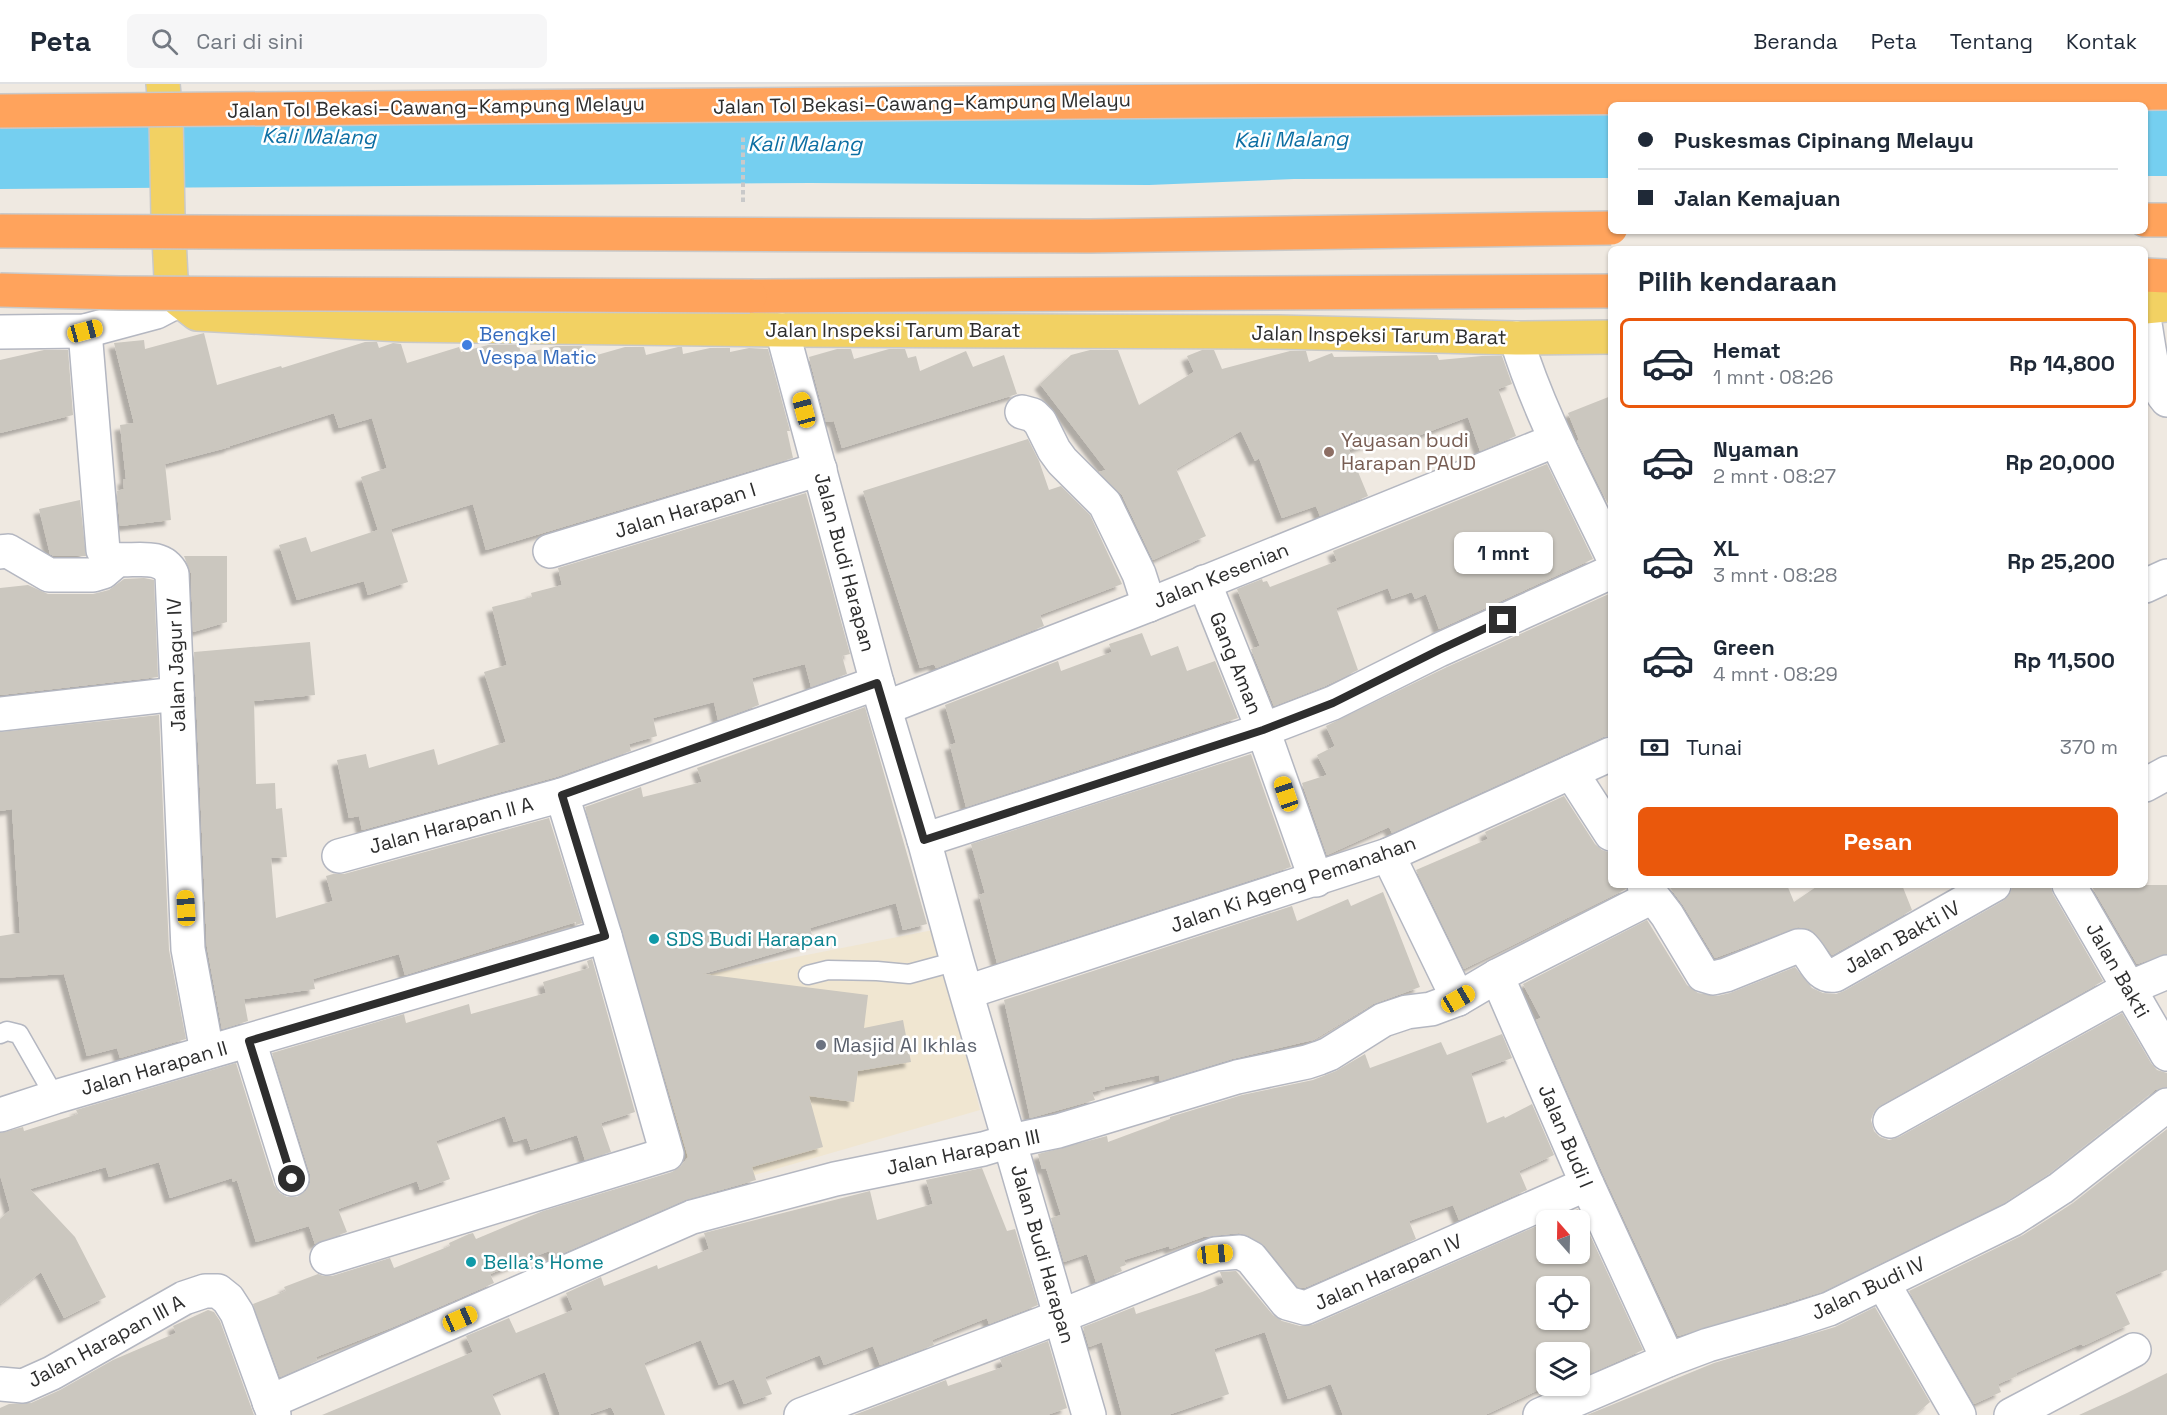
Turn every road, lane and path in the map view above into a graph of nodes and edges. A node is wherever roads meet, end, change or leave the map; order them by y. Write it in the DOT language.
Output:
graph roads {
  1 [pos="163,84"];
  2 [pos="2167,93"];
  3 [pos="0,111"];
  4 [pos="744,135"];
  5 [pos="743,203"];
  6 [pos="2148,220"];
  7 [pos="2167,220"];
  8 [pos="1608,228"];
  9 [pos="0,231"];
  10 [pos="2148,275"];
  11 [pos="2167,276"];
  12 [pos="0,290"];
  13 [pos="1608,291"];
  14 [pos="179,300"];
  15 [pos="2167,305"];
  16 [pos="2148,307"];
  17 [pos="783,330"];
  18 [pos="85,331"];
  19 [pos="0,332"];
  20 [pos="1608,337"];
  21 [pos="1516,338"];
  22 [pos="2148,341"];
  23 [pos="2167,400"];
  24 [pos="1022,412"];
  25 [pos="1556,440"];
  26 [pos="820,469"];
  27 [pos="1608,547"];
  28 [pos="550,550"];
  29 [pos="0,552"];
  30 [pos="117,560"];
  31 [pos="1608,573"];
  32 [pos="2167,576"];
  33 [pos="1204,582"];
  34 [pos="2148,585"];
  35 [pos="1149,605"];
  36 [pos="177,694"];
  37 [pos="881,696"];
  38 [pos="0,714"];
  39 [pos="1263,730"];
  40 [pos="1608,755"];
  41 [pos="2167,760"];
  42 [pos="2148,770"];
  43 [pos="1571,772"];
  44 [pos="2167,772"];
  45 [pos="2148,782"];
  46 [pos="562,795"];
  47 [pos="1608,829"];
  48 [pos="924,840"];
  49 [pos="1388,855"];
  50 [pos="339,856"];
  51 [pos="1316,880"];
  52 [pos="1989,888"];
  53 [pos="2071,888"];
  54 [pos="1648,891"];
  55 [pos="605,936"];
  56 [pos="957,960"];
  57 [pos="2167,972"];
  58 [pos="807,975"];
  59 [pos="1497,976"];
  60 [pos="2129,988"];
  61 [pos="967,992"];
  62 [pos="1458,999"];
  63 [pos="0,1034"];
  64 [pos="249,1041"];
  65 [pos="207,1052"];
  66 [pos="2167,1054"];
  67 [pos="55,1097"];
  68 [pos="2167,1105"];
  69 [pos="0,1115"];
  70 [pos="1890,1122"];
  71 [pos="1010,1141"];
  72 [pos="292,1179"];
  73 [pos="1587,1184"];
  74 [pos="327,1258"];
  75 [pos="1883,1283"];
  76 [pos="1060,1316"];
  77 [pos="2134,1350"];
  78 [pos="1668,1360"];
  79 [pos="0,1384"];
  80 [pos="271,1409"];
  81 [pos="801,1415"];
  82 [pos="1089,1415"];
  83 [pos="1540,1415"];
  84 [pos="1959,1415"];
  85 [pos="2011,1415"];
  1 -- 14 [label="main road"];
  2 -- 3 [label="highway, Jalan Tol Bekasi–Cawang–Kampung Melayu, bridge"];
  4 -- 5 [label="path"];
  6 -- 7 [label="highway"];
  8 -- 9 [label="highway, bridge"];
  10 -- 11 [label="highway"];
  12 -- 13 [label="highway, bridge"];
  14 -- 17 [label="main road, Jalan Inspeksi Tarum Barat"];
  14 -- 18 [label="street"];
  15 -- 16 [label="main road"];
  17 -- 21 [label="main road, Jalan Inspeksi Tarum Barat"];
  17 -- 26 [label="street, Jalan Budi Harapan"];
  18 -- 19 [label="street"];
  18 -- 30 [label="street"];
  20 -- 21 [label="main road, Jalan Inspeksi Tarum Barat"];
  21 -- 25 [label="street"];
  22 -- 23 [label="street"];
  24 -- 35 [label="street"];
  25 -- 27 [label="street"];
  25 -- 33 [label="street, Jalan Kesenian"];
  26 -- 28 [label="street, Jalan Harapan I"];
  26 -- 37 [label="street, Jalan Budi Harapan"];
  29 -- 30 [label="street"];
  30 -- 36 [label="street, Jalan Jagur IV"];
  31 -- 39 [label="street"];
  32 -- 34 [label="street"];
  33 -- 35 [label="street, Jalan Kesenian"];
  33 -- 39 [label="street, Gang Aman"];
  35 -- 37 [label="street, Jalan Kesenian"];
  36 -- 38 [label="street"];
  36 -- 65 [label="street, Jalan Jagur IV"];
  37 -- 46 [label="street"];
  37 -- 48 [label="street, Jalan Budi Harapan"];
  39 -- 48 [label="street"];
  39 -- 51 [label="street, Gang Aman"];
  40 -- 43 [label="street, Jalan Ki Ageng Pemanahan"];
  41 -- 42 [label="street"];
  43 -- 47 [label="street"];
  43 -- 49 [label="street, Jalan Ki Ageng Pemanahan"];
  44 -- 45 [label="street"];
  46 -- 50 [label="street, Jalan Harapan II A"];
  46 -- 55 [label="street"];
  48 -- 56 [label="street, Jalan Budi Harapan"];
  49 -- 51 [label="street, Jalan Ki Ageng Pemanahan"];
  49 -- 62 [label="street"];
  51 -- 61 [label="street, Jalan Ki Ageng Pemanahan"];
  52 -- 54 [label="street, Jalan Bakti IV"];
  53 -- 60 [label="street, Jalan Bakti"];
  54 -- 59 [label="street, Jalan Harapan III"];
  55 -- 64 [label="street, Jalan Harapan II"];
  55 -- 74 [label="street"];
  56 -- 58 [label="lane"];
  56 -- 61 [label="street, Jalan Budi Harapan"];
  57 -- 60 [label="street"];
  59 -- 62 [label="street, Jalan Harapan III"];
  59 -- 73 [label="street, Jalan Budi I"];
  60 -- 66 [label="street, Jalan Bakti"];
  60 -- 70 [label="street"];
  61 -- 71 [label="street, Jalan Budi Harapan"];
  62 -- 71 [label="street, Jalan Harapan III"];
  63 -- 67 [label="lane"];
  64 -- 65 [label="street, Jalan Harapan II"];
  64 -- 72 [label="street"];
  65 -- 67 [label="street, Jalan Harapan II"];
  67 -- 69 [label="street, Jalan Harapan II"];
  68 -- 75 [label="street, Jalan Budi IV"];
  71 -- 76 [label="street, Jalan Budi Harapan"];
  71 -- 80 [label="street, Jalan Harapan III"];
  73 -- 76 [label="street, Jalan Harapan IV"];
  73 -- 78 [label="street, Jalan Budi I"];
  75 -- 78 [label="street, Jalan Budi IV"];
  75 -- 84 [label="street"];
  76 -- 81 [label="street, Jalan Harapan IV"];
  76 -- 82 [label="street, Jalan Budi Harapan"];
  77 -- 85 [label="street"];
  78 -- 83 [label="street, Jalan Budi IV"];
  79 -- 80 [label="street, Jalan Harapan III A"];
}
